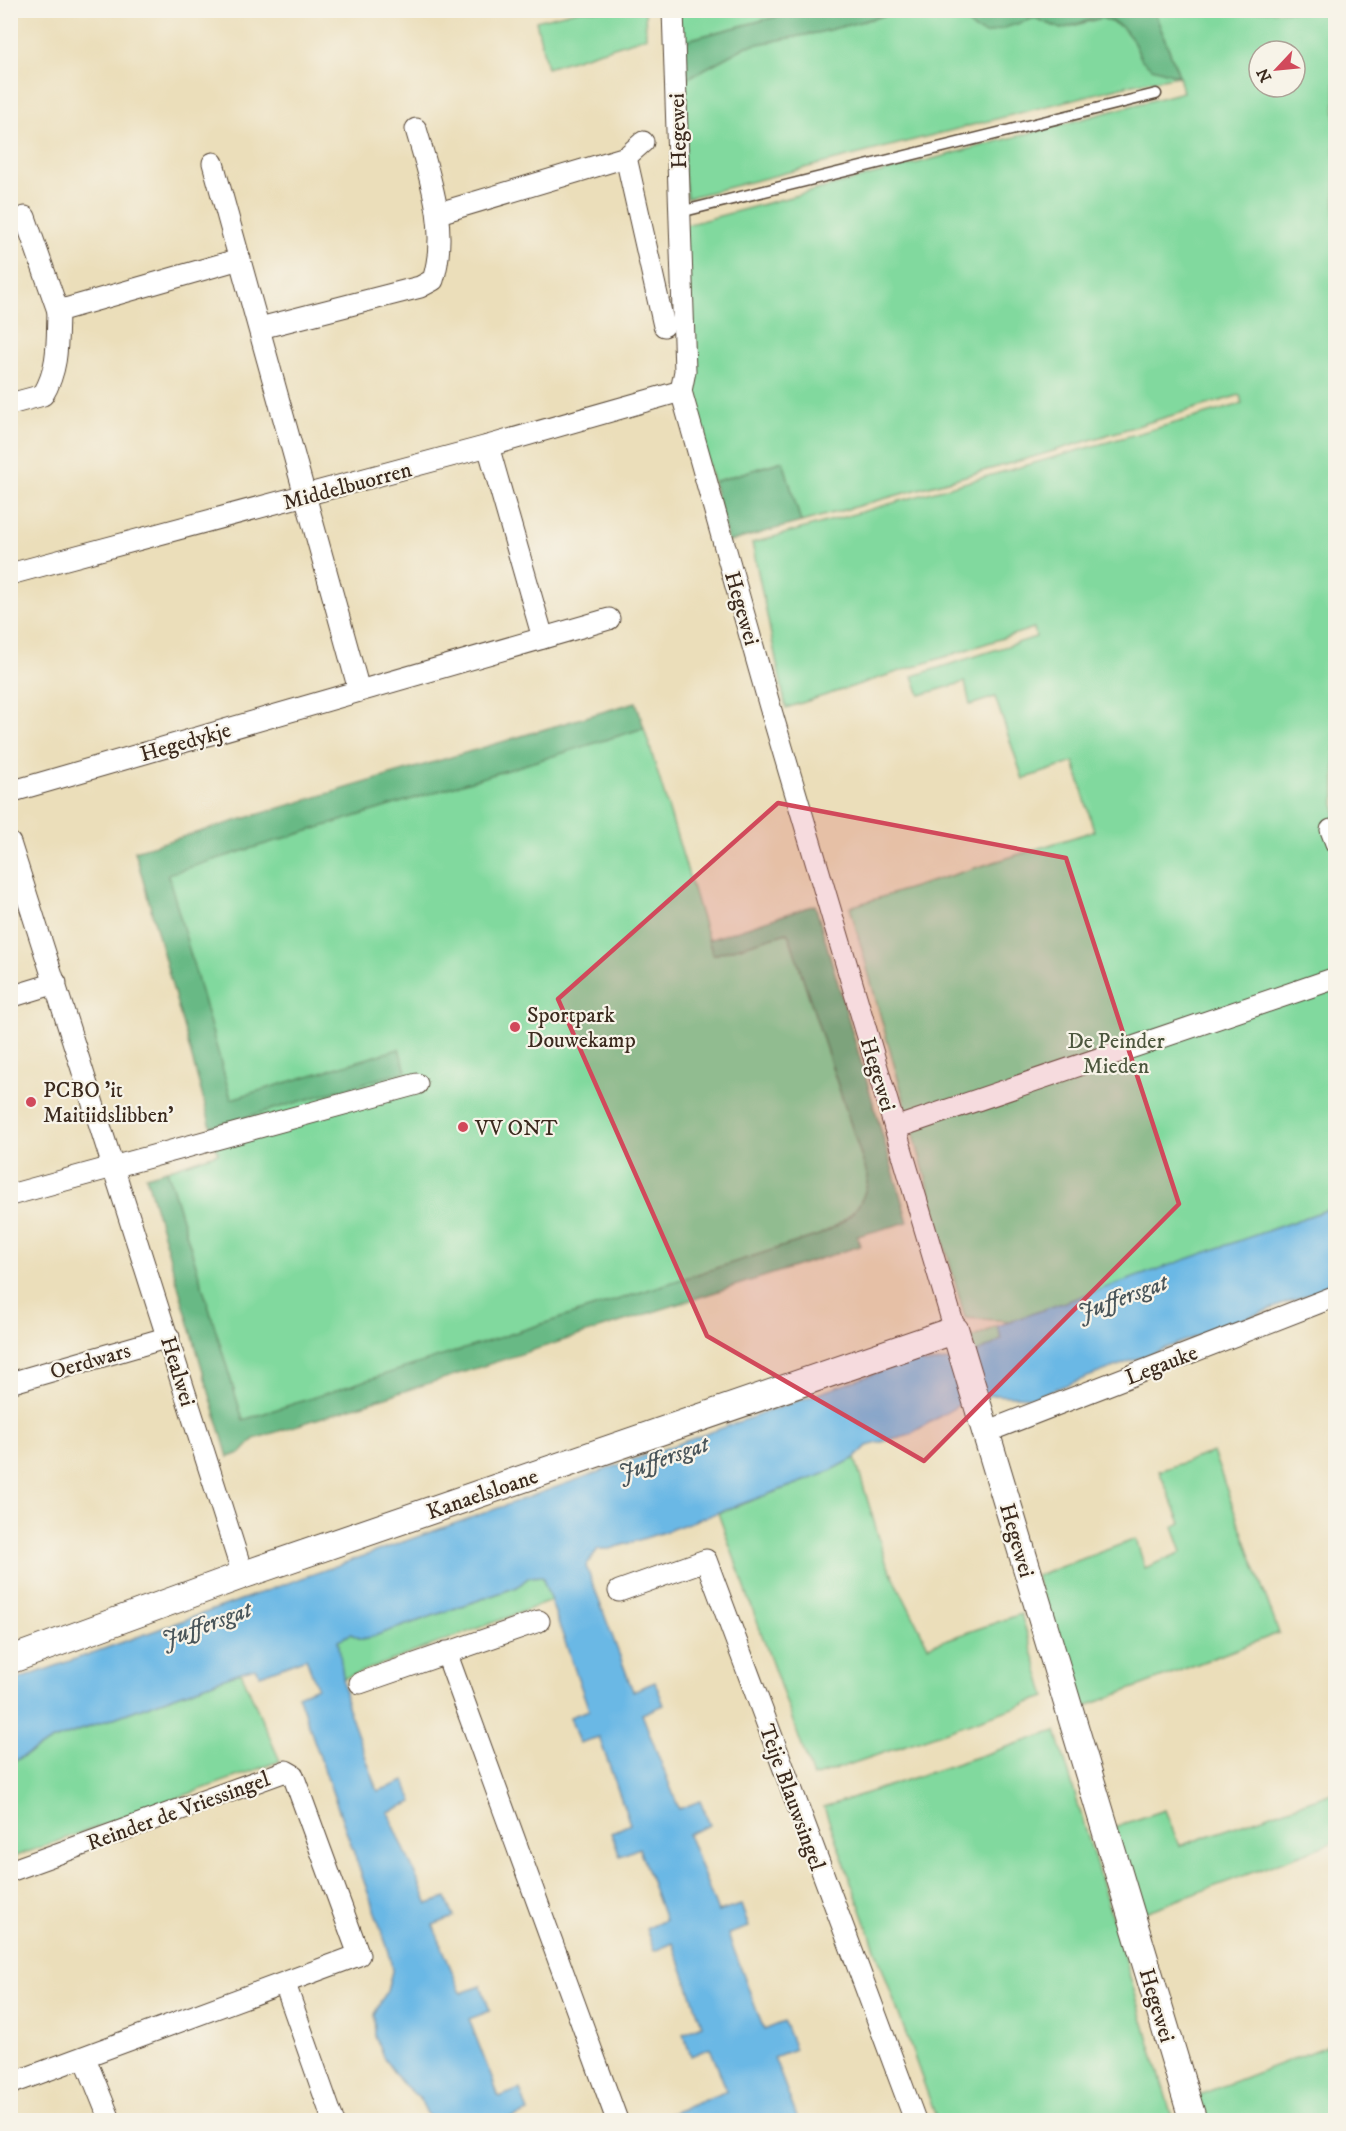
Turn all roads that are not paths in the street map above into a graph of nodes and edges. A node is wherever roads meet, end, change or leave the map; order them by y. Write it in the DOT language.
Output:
graph roads {
  1 [pos="673,10"];
  2 [pos="1156,94"];
  3 [pos="416,129"];
  4 [pos="643,142"];
  5 [pos="626,157"];
  6 [pos="213,163"];
  7 [pos="680,212"];
  8 [pos="439,213"];
  9 [pos="25,217"];
  10 [pos="240,260"];
  11 [pos="57,311"];
  12 [pos="664,326"];
  13 [pos="260,328"];
  14 [pos="681,391"];
  15 [pos="10,404"];
  16 [pos="488,446"];
  17 [pos="305,496"];
  18 [pos="10,574"];
  19 [pos="609,619"];
  20 [pos="543,638"];
  21 [pos="359,690"];
  22 [pos="10,792"];
  23 [pos="10,843"];
  24 [pos="1335,978"];
  25 [pos="56,983"];
  26 [pos="10,997"];
  27 [pos="417,1084"];
  28 [pos="895,1128"];
  29 [pos="115,1167"];
  30 [pos="10,1195"];
  31 [pos="1335,1296"];
  32 [pos="957,1336"];
  33 [pos="169,1337"];
  34 [pos="10,1383"];
  35 [pos="983,1422"];
  36 [pos="243,1575"];
  37 [pos="619,1591"];
  38 [pos="539,1621"];
  39 [pos="446,1652"];
  40 [pos="10,1660"];
  41 [pos="360,1683"];
  42 [pos="10,1871"];
  43 [pos="285,1984"];
  44 [pos="85,2058"];
  45 [pos="10,2084"];
  46 [pos="110,2121"];
  47 [pos="333,2121"];
  48 [pos="617,2121"];
  49 [pos="915,2121"];
  50 [pos="1193,2121"];
  1 -- 7 [label="street, Hegewei"];
  2 -- 7 [label="lane"];
  3 -- 8 [label="street"];
  4 -- 5 [label="street"];
  5 -- 8 [label="street"];
  5 -- 12 [label="street"];
  6 -- 10 [label="street"];
  7 -- 14 [label="street, Hegewei"];
  8 -- 13 [label="street"];
  9 -- 11 [label="street"];
  10 -- 11 [label="street"];
  10 -- 13 [label="street"];
  11 -- 15 [label="street"];
  13 -- 17 [label="street"];
  14 -- 16 [label="street, Middelbuorren"];
  14 -- 28 [label="street, Hegewei"];
  16 -- 17 [label="street, Middelbuorren"];
  16 -- 20 [label="street"];
  17 -- 18 [label="street, Middelbuorren"];
  17 -- 21 [label="street"];
  19 -- 20 [label="street, Hegedykje"];
  20 -- 21 [label="street, Hegedykje"];
  21 -- 22 [label="street, Hegedykje"];
  23 -- 25 [label="street, Healwei"];
  24 -- 28 [label="street"];
  25 -- 26 [label="street"];
  25 -- 29 [label="street, Healwei"];
  27 -- 29 [label="street"];
  28 -- 32 [label="street, Hegewei"];
  29 -- 30 [label="street"];
  29 -- 33 [label="street, Healwei"];
  31 -- 35 [label="street, Legauke"];
  32 -- 35 [label="street, Hegewei"];
  32 -- 36 [label="street, Kanaelsloane"];
  33 -- 34 [label="street, Oerdwars"];
  33 -- 36 [label="street, Healwei"];
  35 -- 50 [label="street, Hegewei"];
  36 -- 40 [label="street, Kanaelsloane"];
  37 -- 49 [label="street, Teije Blauwsingel"];
  38 -- 39 [label="street"];
  39 -- 41 [label="street"];
  39 -- 48 [label="street"];
  42 -- 43 [label="street, Reinder de Vriessingel"];
  43 -- 44 [label="street, Reinder de Vriessingel"];
  43 -- 47 [label="street"];
  44 -- 45 [label="street, Reinder de Vriessingel"];
  44 -- 46 [label="street"];
}
